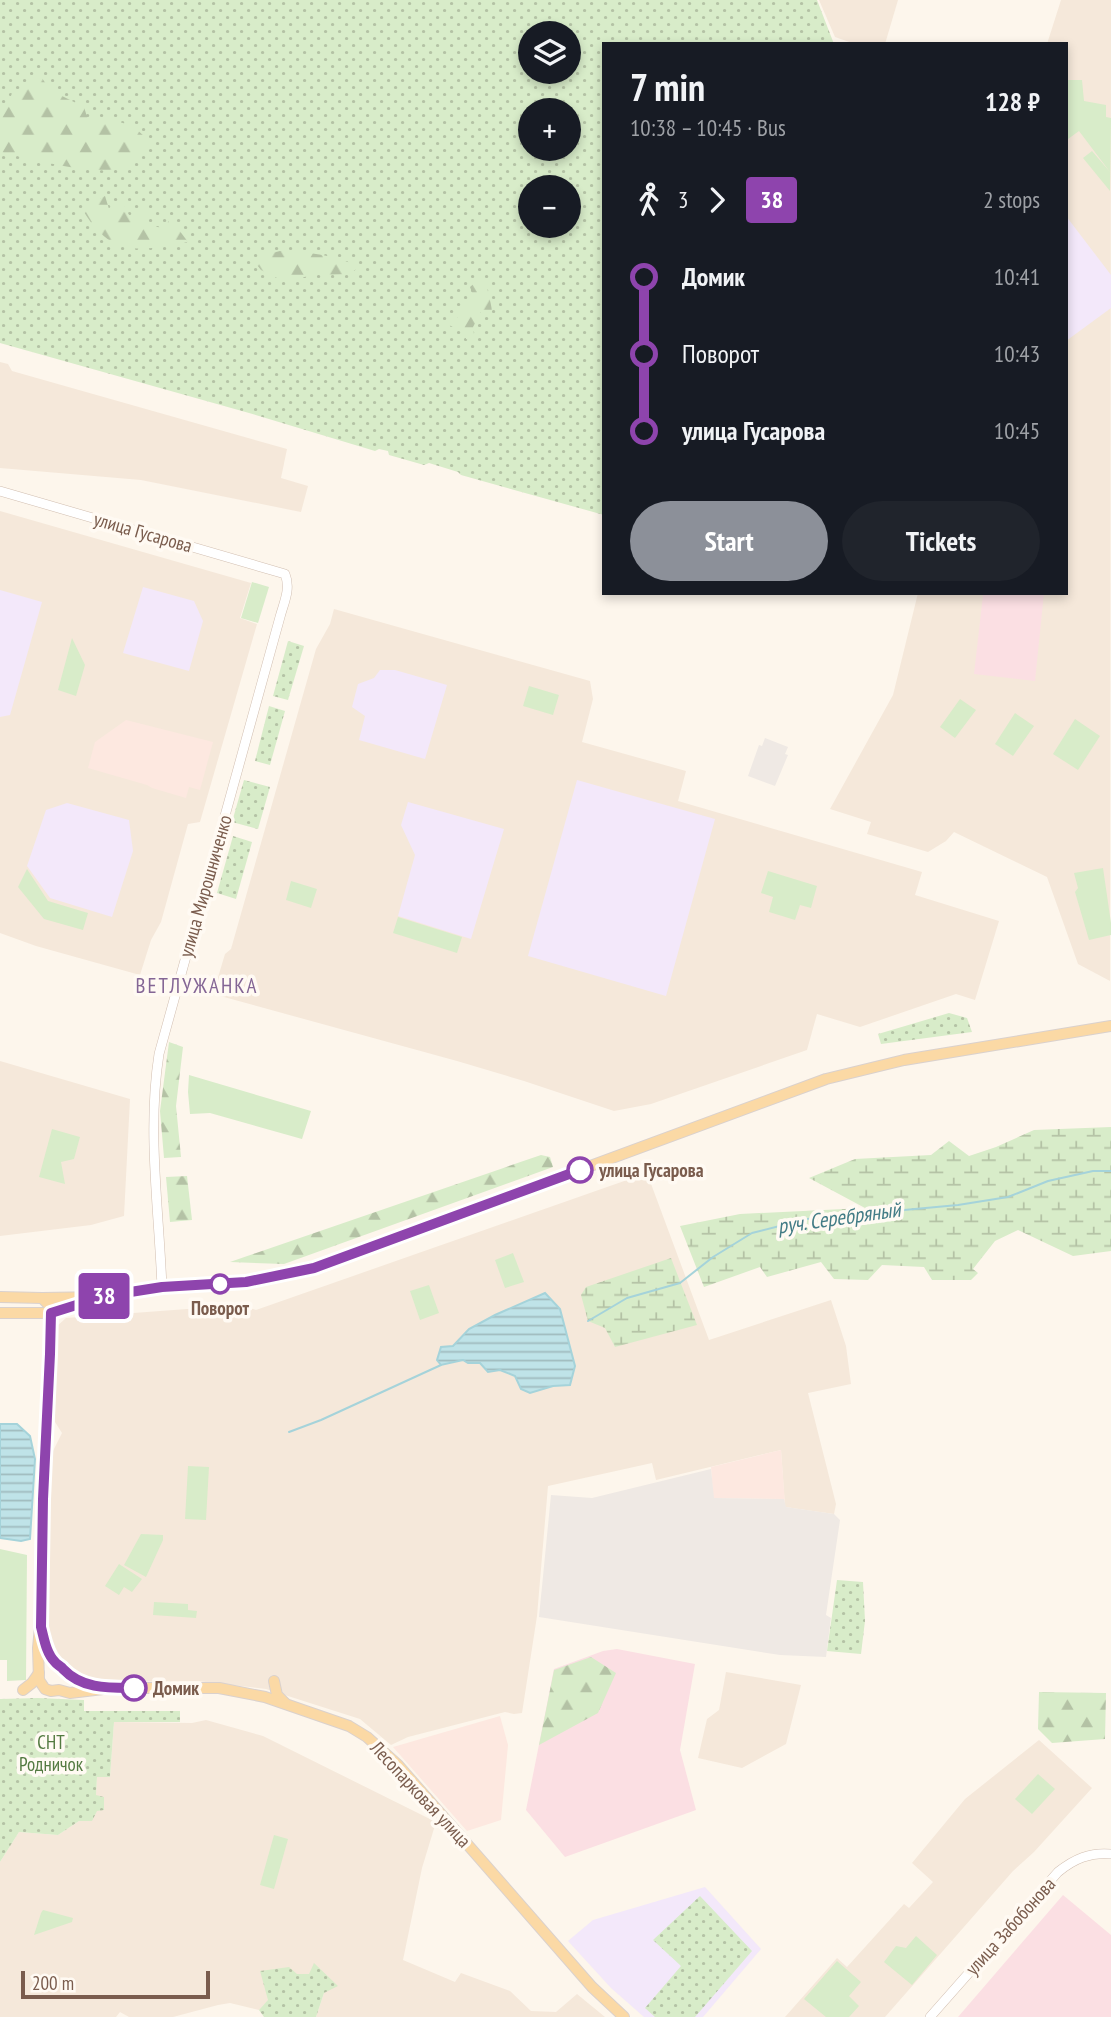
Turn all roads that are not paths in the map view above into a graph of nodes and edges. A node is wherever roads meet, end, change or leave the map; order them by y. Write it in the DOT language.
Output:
graph roads {
  1 [pos="0,491"];
  2 [pos="285,574"];
  3 [pos="1111,1026"];
  4 [pos="162,1287"];
  5 [pos="0,1297"];
  6 [pos="102,1297"];
  7 [pos="42,1298"];
  8 [pos="0,1313"];
  9 [pos="51,1313"];
  10 [pos="41,1627"];
  11 [pos="55,1664"];
  12 [pos="65,1672"];
  13 [pos="40,1680"];
  14 [pos="274,1681"];
  15 [pos="110,1688"];
  16 [pos="59,1690"];
  17 [pos="285,1703"];
  18 [pos="1107,1853"];
  19 [pos="624,2017"];
  20 [pos="930,2017"];
  1 -- 2 [label="street, улица Гусарова"];
  2 -- 4 [label="street, улица Мирошниченко"];
  3 -- 4 [label="main road"];
  4 -- 6 [label="main road"];
  5 -- 7 [label="main road"];
  6 -- 7 [label="main road"];
  6 -- 9 [label="main road"];
  7 -- 9 [label="main road"];
  8 -- 9 [label="main road"];
  9 -- 10 [label="main road"];
  10 -- 11 [label="main road"];
  10 -- 13 [label="main road"];
  11 -- 12 [label="main road"];
  11 -- 13 [label="main road"];
  12 -- 15 [label="main road"];
  12 -- 16 [label="main road"];
  13 -- 16 [label="main road"];
  14 -- 17 [label="main road"];
  15 -- 16 [label="main road"];
  15 -- 17 [label="main road, Лесопарковая улица"];
  17 -- 19 [label="main road, Лесопарковая улица"];
  18 -- 20 [label="street, улица Забобонова"];
}
